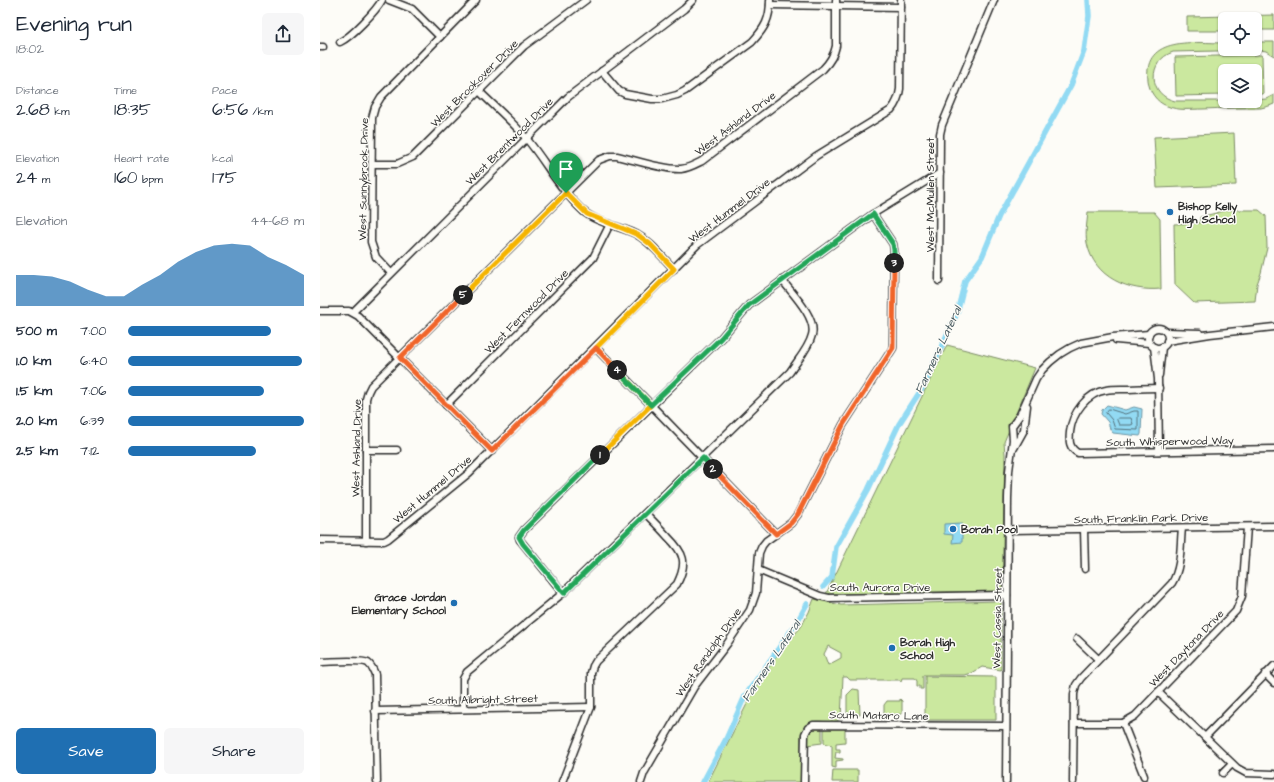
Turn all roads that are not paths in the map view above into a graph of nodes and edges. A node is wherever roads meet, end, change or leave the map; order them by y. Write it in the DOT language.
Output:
graph roads {
  1 [pos="382,0"];
  2 [pos="389,0"];
  3 [pos="476,0"];
  4 [pos="586,0"];
  5 [pos="693,0"];
  6 [pos="994,0"];
  7 [pos="770,3"];
  8 [pos="836,3"];
  9 [pos="901,3"];
  10 [pos="440,36"];
  11 [pos="340,42"];
  12 [pos="602,71"];
  13 [pos="479,91"];
  14 [pos="526,138"];
  15 [pos="372,164"];
  16 [pos="940,173"];
  17 [pos="566,193"];
  18 [pos="873,214"];
  19 [pos="610,224"];
  20 [pos="674,269"];
  21 [pos="391,273"];
  22 [pos="782,280"];
  23 [pos="939,281"];
  24 [pos="320,311"];
  25 [pos="352,312"];
  26 [pos="1274,327"];
  27 [pos="1166,332"];
  28 [pos="1149,334"];
  29 [pos="1210,334"];
  30 [pos="1108,339"];
  31 [pos="1167,341"];
  32 [pos="1152,345"];
  33 [pos="1162,347"];
  34 [pos="596,348"];
  35 [pos="400,358"];
  36 [pos="1158,379"];
  37 [pos="1159,388"];
  38 [pos="1029,395"];
  39 [pos="446,405"];
  40 [pos="651,405"];
  41 [pos="1274,448"];
  42 [pos="366,450"];
  43 [pos="397,450"];
  44 [pos="492,451"];
  45 [pos="1158,451"];
  46 [pos="1011,454"];
  47 [pos="703,458"];
  48 [pos="646,514"];
  49 [pos="1274,526"];
  50 [pos="1247,527"];
  51 [pos="1182,528"];
  52 [pos="1084,529"];
  53 [pos="1008,530"];
  54 [pos="776,534"];
  55 [pos="320,540"];
  56 [pos="366,541"];
  57 [pos="1085,569"];
  58 [pos="758,570"];
  59 [pos="564,593"];
  60 [pos="1007,596"];
  61 [pos="1078,639"];
  62 [pos="1098,659"];
  63 [pos="320,662"];
  64 [pos="1274,666"];
  65 [pos="1266,674"];
  66 [pos="1274,683"];
  67 [pos="1158,692"];
  68 [pos="591,707"];
  69 [pos="464,708"];
  70 [pos="375,711"];
  71 [pos="1074,723"];
  72 [pos="1123,723"];
  73 [pos="1006,726"];
  74 [pos="1205,737"];
  75 [pos="1232,764"];
  76 [pos="1223,773"];
  77 [pos="1274,774"];
  78 [pos="1144,776"];
  79 [pos="377,782"];
  80 [pos="554,782"];
  81 [pos="562,782"];
  82 [pos="641,782"];
  83 [pos="804,782"];
  84 [pos="1006,782"];
  85 [pos="1073,782"];
  1 -- 11 [label="street"];
  2 -- 10 [label="street"];
  3 -- 10 [label="street, West Sunnybrook Drive"];
  4 -- 13 [label="street, West Brookover Drive"];
  5 -- 12 [label="street, West Brentwood Drive"];
  6 -- 16 [label="street, West McMullen Street"];
  7 -- 8 [label="street"];
  7 -- 12 [label="street"];
  8 -- 9 [label="street"];
  8 -- 17 [label="street, West Ashland Drive"];
  9 -- 20 [label="street, West Hummel Drive"];
  10 -- 15 [label="street, West Sunnybrook Drive"];
  12 -- 14 [label="street, West Brentwood Drive"];
  13 -- 14 [label="street"];
  13 -- 15 [label="street, West Brookover Drive"];
  14 -- 17 [label="street"];
  14 -- 21 [label="street, West Brentwood Drive"];
  15 -- 21 [label="street, West Sunnybrook Drive"];
  16 -- 18 [label="street"];
  16 -- 23 [label="street, West McMullen Street"];
  17 -- 19 [label="street"];
  17 -- 35 [label="street, West Ashland Drive"];
  18 -- 22 [label="street"];
  18 -- 54 [label="street, West Randolph Drive"];
  19 -- 20 [label="street"];
  19 -- 39 [label="street, West Fernwood Drive"];
  20 -- 34 [label="street, West Hummel Drive"];
  21 -- 25 [label="street, West Brentwood Drive"];
  22 -- 40 [label="street"];
  22 -- 47 [label="street"];
  24 -- 25 [label="street"];
  25 -- 35 [label="street"];
  26 -- 29 [label="street"];
  27 -- 28 [label="street"];
  27 -- 29 [label="street"];
  27 -- 31 [label="street"];
  28 -- 30 [label="street"];
  28 -- 32 [label="street"];
  29 -- 31 [label="street"];
  30 -- 32 [label="street"];
  30 -- 38 [label="street"];
  31 -- 33 [label="street"];
  32 -- 33 [label="street"];
  32 -- 36 [label="street"];
  33 -- 36 [label="street"];
  34 -- 40 [label="street"];
  34 -- 44 [label="street, West Hummel Drive"];
  35 -- 39 [label="street"];
  35 -- 42 [label="street, West Ashland Drive"];
  36 -- 37 [label="street"];
  37 -- 45 [label="street"];
  37 -- 45 [label="street, South Whisperwood Way"];
  38 -- 46 [label="street"];
  38 -- 46 [label="street, West Cassia Street"];
  39 -- 44 [label="street"];
  40 -- 47 [label="street"];
  40 -- 59 [label="street"];
  41 -- 45 [label="street, South Whisperwood Way"];
  42 -- 43 [label="street"];
  42 -- 56 [label="street, West Ashland Drive"];
  44 -- 56 [label="street, West Hummel Drive"];
  46 -- 53 [label="street, West Cassia Street"];
  47 -- 48 [label="street"];
  47 -- 54 [label="street"];
  48 -- 59 [label="street"];
  48 -- 68 [label="street"];
  49 -- 50 [label="street, South Franklin Park Drive"];
  50 -- 51 [label="street, South Franklin Park Drive"];
  50 -- 67 [label="street, West Daytona Drive"];
  51 -- 52 [label="street, South Franklin Park Drive"];
  51 -- 62 [label="street"];
  52 -- 53 [label="street, South Franklin Park Drive"];
  52 -- 57 [label="street"];
  53 -- 60 [label="street, West Cassia Street"];
  54 -- 58 [label="street, West Randolph Drive"];
  55 -- 56 [label="street, West Hummel Drive"];
  58 -- 60 [label="street, South Aurora Drive"];
  58 -- 82 [label="street, West Randolph Drive"];
  59 -- 69 [label="street"];
  60 -- 73 [label="street, West Cassia Street"];
  61 -- 62 [label="street"];
  62 -- 71 [label="street"];
  63 -- 70 [label="street"];
  64 -- 65 [label="street"];
  65 -- 66 [label="street"];
  65 -- 74 [label="street"];
  67 -- 72 [label="street, West Daytona Drive"];
  67 -- 74 [label="street"];
  68 -- 69 [label="street, South Albright Street"];
  68 -- 81 [label="street"];
  69 -- 70 [label="street, South Albright Street"];
  70 -- 79 [label="street"];
  71 -- 72 [label="street"];
  71 -- 85 [label="street"];
  72 -- 78 [label="street"];
  73 -- 83 [label="street, South Mataro Lane"];
  73 -- 84 [label="street, West Cassia Street"];
  74 -- 75 [label="street"];
  75 -- 76 [label="street"];
  75 -- 77 [label="street"];
  80 -- 81 [label="street"];
}
